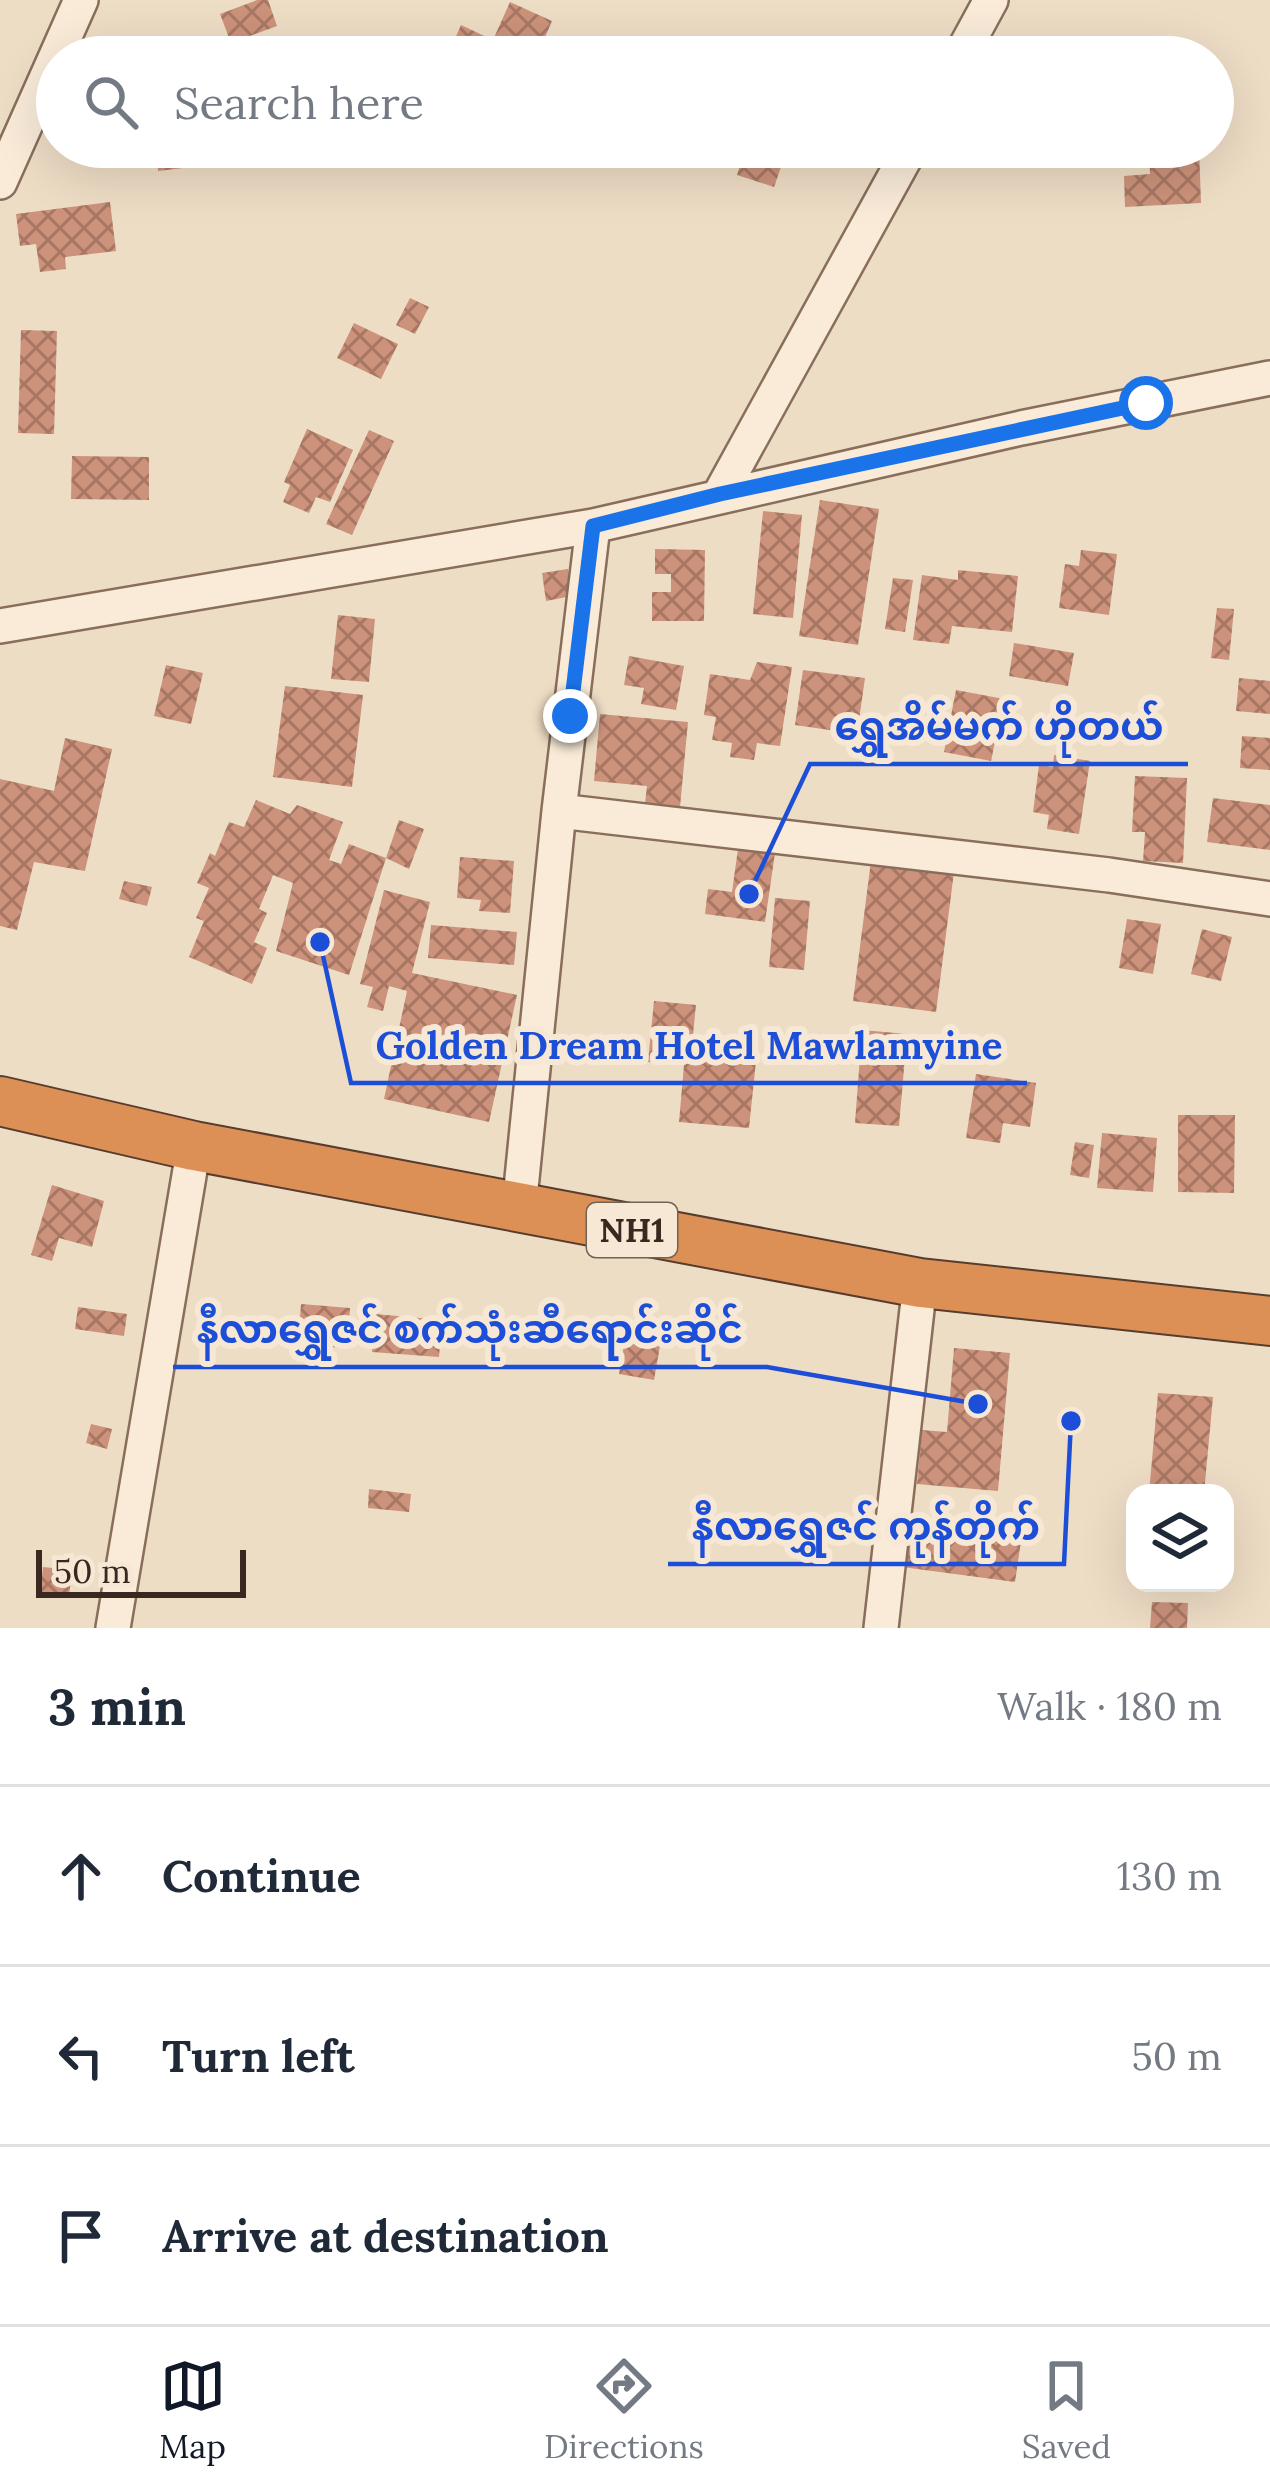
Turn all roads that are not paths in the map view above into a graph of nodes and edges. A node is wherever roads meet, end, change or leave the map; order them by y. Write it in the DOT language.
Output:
graph roads {
  1 [pos="81,0"];
  2 [pos="992,0"];
  3 [pos="65,36"];
  4 [pos="972,36"];
  5 [pos="36,101"];
  6 [pos="899,168"];
  7 [pos="0,182"];
  8 [pos="1270,378"];
  9 [pos="720,494"];
  10 [pos="593,526"];
  11 [pos="0,626"];
  12 [pos="559,811"];
  13 [pos="1270,899"];
  14 [pos="0,1101"];
  15 [pos="194,1146"];
  16 [pos="518,1208"];
  17 [pos="920,1283"];
  18 [pos="1269,1314"];
  19 [pos="113,1628"];
  20 [pos="881,1628"];
  1 -- 3 [label="street"];
  2 -- 4 [label="street"];
  5 -- 7 [label="street"];
  6 -- 9 [label="street"];
  8 -- 9 [label="street"];
  9 -- 10 [label="street"];
  10 -- 11 [label="street"];
  10 -- 12 [label="street"];
  12 -- 13 [label="street"];
  12 -- 16 [label="street"];
  14 -- 15 [label="highway, NH1"];
  15 -- 16 [label="highway, NH1"];
  15 -- 19 [label="street"];
  16 -- 17 [label="highway, NH1"];
  17 -- 18 [label="highway, NH1"];
  17 -- 20 [label="street"];
}
